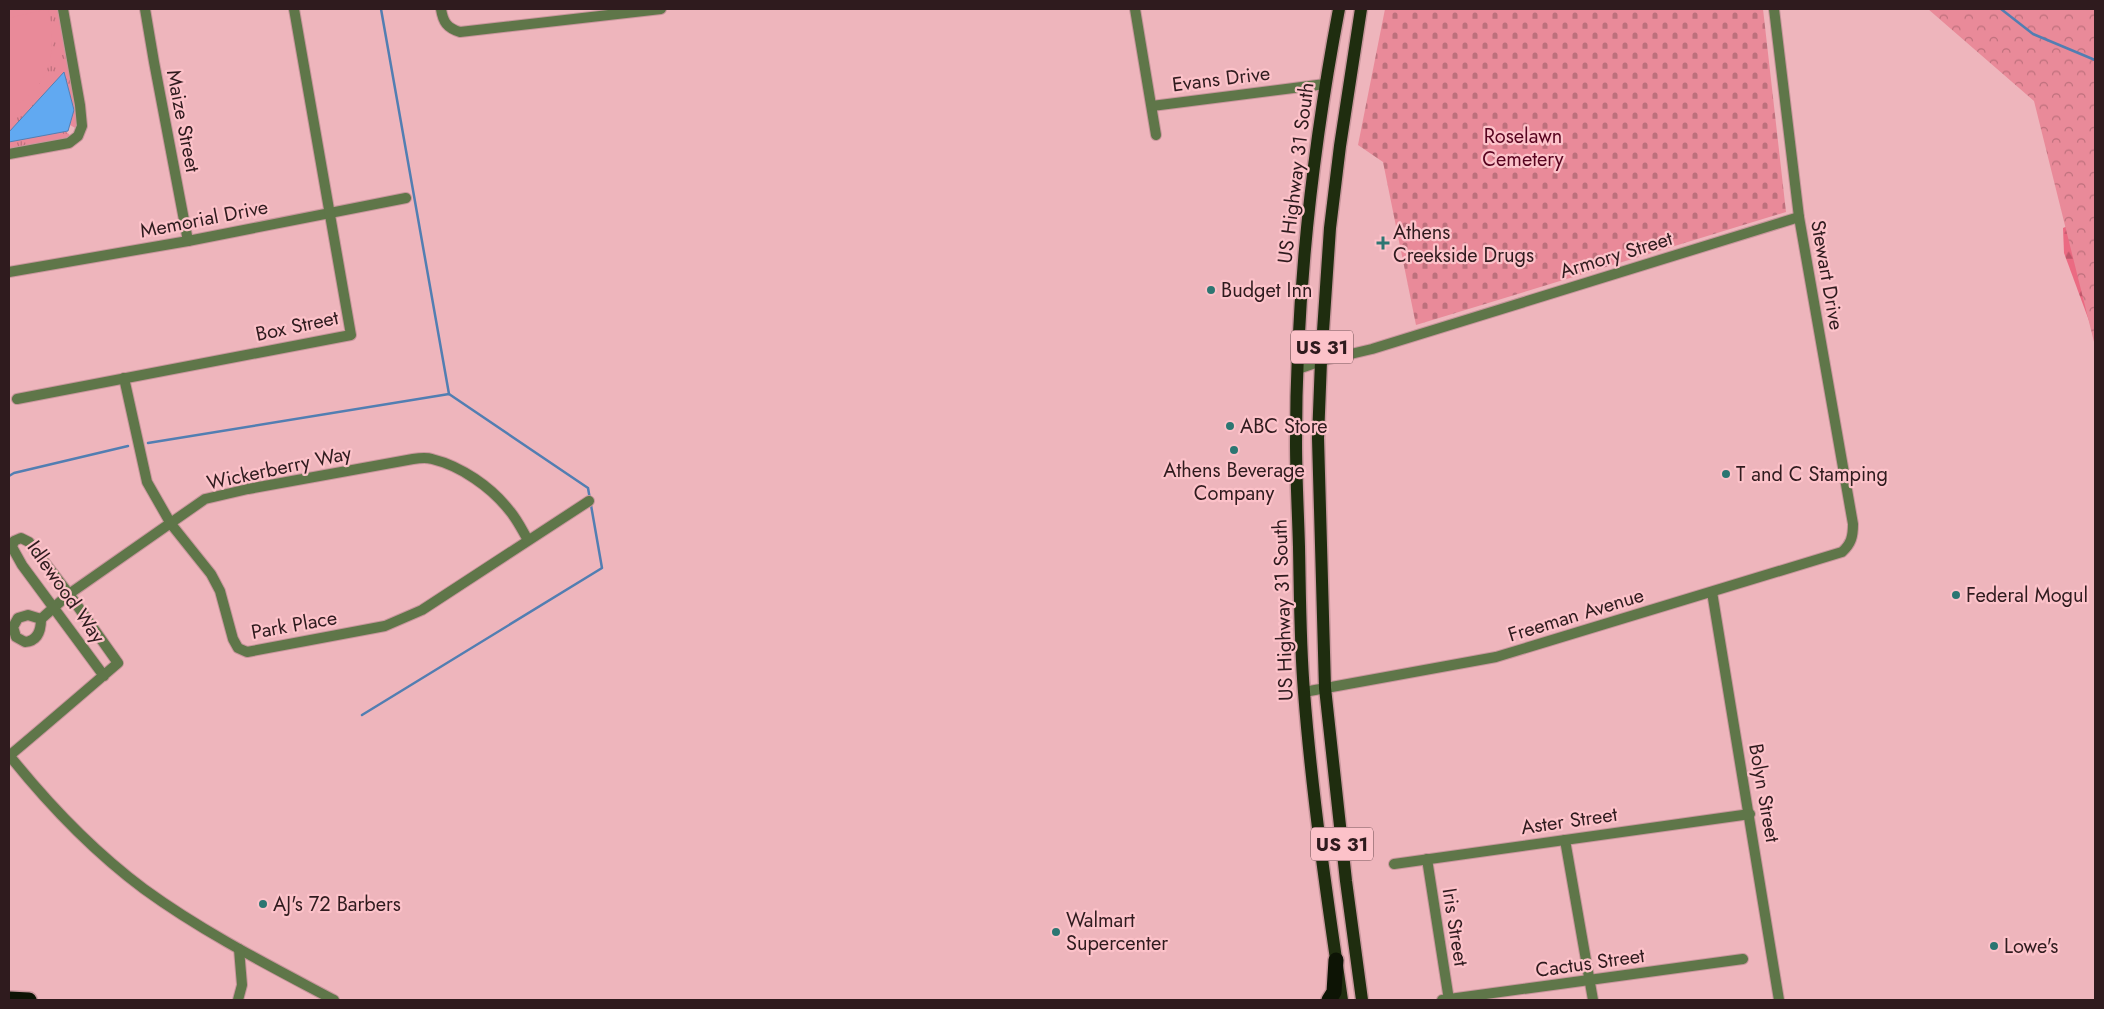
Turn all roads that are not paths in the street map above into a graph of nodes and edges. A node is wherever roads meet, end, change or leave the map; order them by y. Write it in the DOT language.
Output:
graph roads {
  1 [pos="63,9"];
  2 [pos="145,9"];
  3 [pos="294,9"];
  4 [pos="441,9"];
  5 [pos="660,9"];
  6 [pos="1135,9"];
  7 [pos="1339,9"];
  8 [pos="1361,9"];
  9 [pos="1774,9"];
  10 [pos="601,12"];
  11 [pos="1325,84"];
  12 [pos="1152,106"];
  13 [pos="1156,135"];
  14 [pos="9,154"];
  15 [pos="406,198"];
  16 [pos="330,213"];
  17 [pos="1799,217"];
  18 [pos="188,241"];
  19 [pos="9,272"];
  20 [pos="1321,361"];
  21 [pos="1298,369"];
  22 [pos="124,378"];
  23 [pos="17,399"];
  24 [pos="589,502"];
  25 [pos="171,524"];
  26 [pos="528,540"];
  27 [pos="1850,545"];
  28 [pos="1712,592"];
  29 [pos="69,594"];
  30 [pos="54,606"];
  31 [pos="41,619"];
  32 [pos="104,676"];
  33 [pos="1325,688"];
  34 [pos="1304,692"];
  35 [pos="9,756"];
  36 [pos="1750,814"];
  37 [pos="1565,840"];
  38 [pos="1426,859"];
  39 [pos="1394,864"];
  40 [pos="238,949"];
  41 [pos="1743,959"];
  42 [pos="1336,960"];
  43 [pos="278,970"];
  44 [pos="1590,981"];
  45 [pos="9,999"];
  46 [pos="29,1000"];
  47 [pos="238,1000"];
  48 [pos="320,1000"];
  49 [pos="334,1000"];
  50 [pos="1329,1000"];
  51 [pos="1342,1000"];
  52 [pos="1362,1000"];
  53 [pos="1447,1000"];
  54 [pos="1593,1000"];
  55 [pos="1780,1000"];
  1 -- 14 [label="street"];
  2 -- 18 [label="street, Maize Street"];
  3 -- 16 [label="street, Box Street"];
  4 -- 10 [label="street"];
  5 -- 10 [label="street"];
  6 -- 12 [label="street"];
  7 -- 11 [label="main road, US Highway 31 South / US 31"];
  8 -- 20 [label="main road, US Highway 31 South / US 31"];
  9 -- 17 [label="street, Stewart Drive"];
  11 -- 12 [label="street, Evans Drive"];
  11 -- 21 [label="main road, US Highway 31 South / US 31"];
  12 -- 13 [label="street"];
  15 -- 16 [label="street, Memorial Drive"];
  16 -- 18 [label="street, Memorial Drive"];
  16 -- 22 [label="street, Box Street"];
  17 -- 20 [label="street, Armory Street"];
  17 -- 27 [label="street, Stewart Drive"];
  18 -- 19 [label="street, Memorial Drive"];
  20 -- 21 [label="street, Armory Street"];
  20 -- 33 [label="main road, US Highway 31 South / US 31"];
  21 -- 34 [label="main road, US Highway 31 South / US 31"];
  22 -- 23 [label="street, Box Street"];
  22 -- 25 [label="street, Park Place"];
  24 -- 26 [label="street, Park Place"];
  25 -- 26 [label="street, Wickerberry Way"];
  25 -- 26 [label="street, Park Place"];
  25 -- 29 [label="street, Wickerberry Way"];
  27 -- 28 [label="street, Freeman Avenue"];
  28 -- 33 [label="street, Freeman Avenue"];
  28 -- 36 [label="street, Bolyn Street"];
  29 -- 30 [label="street, Wickerberry Way"];
  29 -- 30 [label="street, Idlewood Way"];
  29 -- 32 [label="street, Idlewood Way"];
  30 -- 31 [label="street, Wickerberry Way"];
  30 -- 32 [label="street, Idlewood Way"];
  32 -- 35 [label="street"];
  33 -- 34 [label="street, Freeman Avenue"];
  33 -- 52 [label="main road, US Highway 31 South / US 31"];
  34 -- 42 [label="main road, US Highway 31 South / US 31"];
  35 -- 40 [label="street"];
  36 -- 37 [label="street, Aster Street"];
  36 -- 55 [label="street, Bolyn Street"];
  37 -- 38 [label="street, Aster Street"];
  37 -- 44 [label="street"];
  38 -- 39 [label="street, Aster Street"];
  38 -- 53 [label="street, Iris Street"];
  40 -- 43 [label="street"];
  40 -- 47 [label="street"];
  41 -- 44 [label="street, Cactus Street"];
  42 -- 50 [label="highway"];
  42 -- 51 [label="main road, US Highway 31 South / US 31"];
  43 -- 48 [label="street"];
  43 -- 49 [label="street"];
  44 -- 53 [label="street, Cactus Street"];
  44 -- 54 [label="street"];
  45 -- 46 [label="highway"];
}
